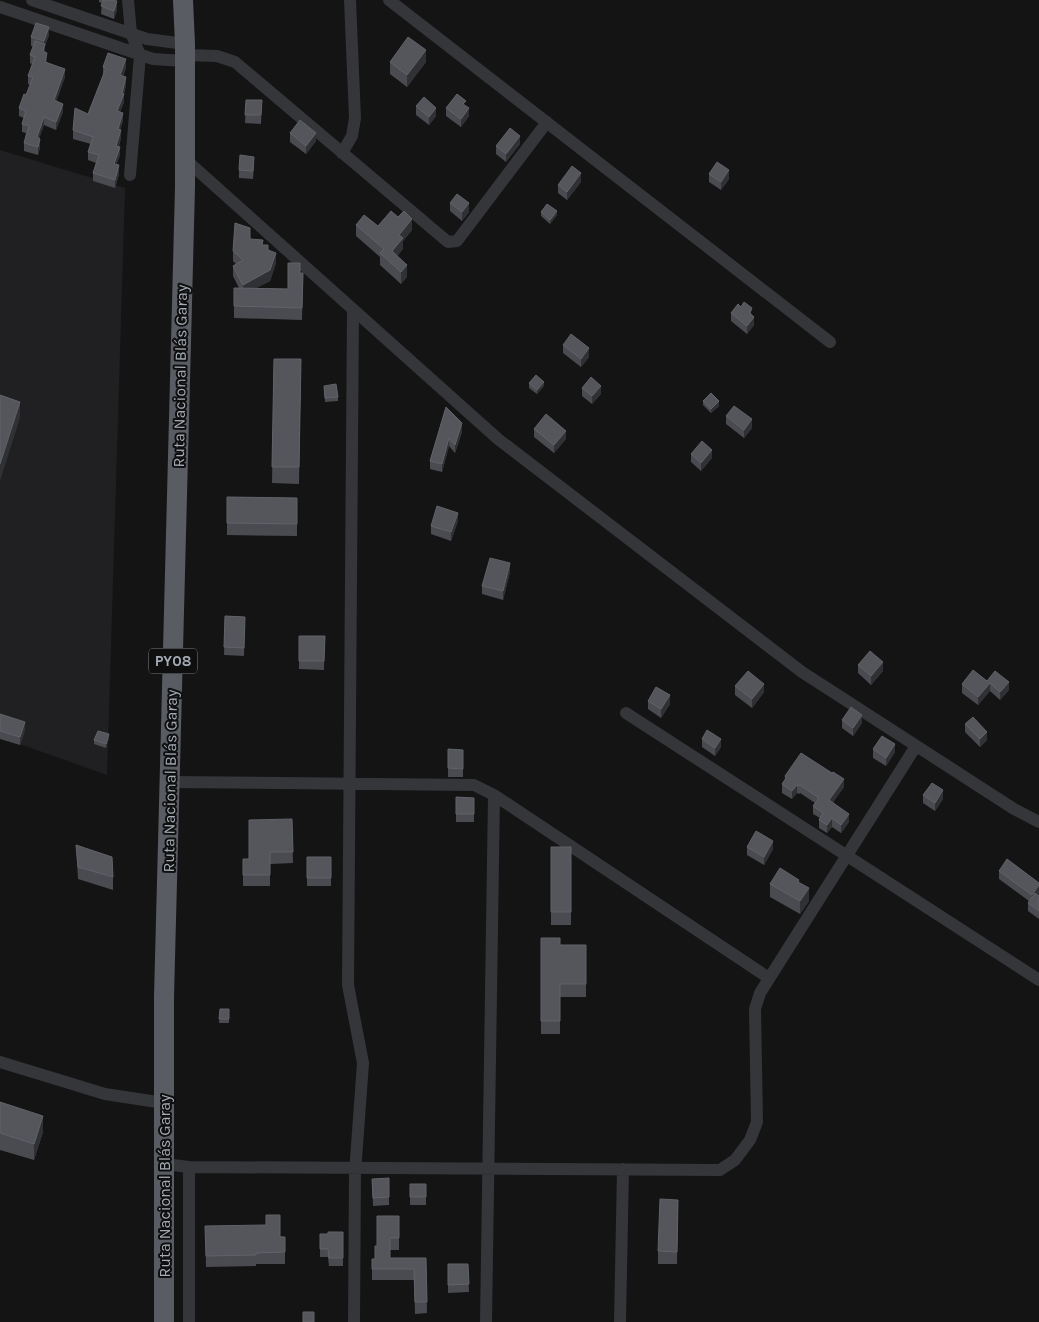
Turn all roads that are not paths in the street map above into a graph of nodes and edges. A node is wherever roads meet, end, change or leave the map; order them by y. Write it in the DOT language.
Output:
graph roads {
  1 [pos="32,0"];
  2 [pos="128,0"];
  3 [pos="182,0"];
  4 [pos="350,0"];
  5 [pos="389,0"];
  6 [pos="0,7"];
  7 [pos="131,33"];
  8 [pos="185,53"];
  9 [pos="140,55"];
  10 [pos="547,122"];
  11 [pos="342,153"];
  12 [pos="185,159"];
  13 [pos="130,175"];
  14 [pos="354,310"];
  15 [pos="830,342"];
  16 [pos="626,713"];
  17 [pos="916,746"];
  18 [pos="170,782"];
  19 [pos="350,784"];
  20 [pos="494,795"];
  21 [pos="1039,822"];
  22 [pos="847,856"];
  23 [pos="769,978"];
  24 [pos="1039,980"];
  25 [pos="0,1062"];
  26 [pos="164,1103"];
  27 [pos="164,1164"];
  28 [pos="189,1167"];
  29 [pos="356,1167"];
  30 [pos="488,1167"];
  31 [pos="623,1169"];
  32 [pos="164,1322"];
  33 [pos="189,1322"];
  34 [pos="354,1322"];
  35 [pos="486,1322"];
  36 [pos="620,1322"];
  1 -- 7 [label="street"];
  2 -- 7 [label="street"];
  3 -- 8 [label="highway, Ruta Nacional Blás Garay / PY08"];
  4 -- 11 [label="street"];
  5 -- 10 [label="street"];
  6 -- 9 [label="street"];
  7 -- 8 [label="street"];
  7 -- 9 [label="street"];
  8 -- 9 [label="street"];
  8 -- 11 [label="street"];
  8 -- 12 [label="highway, Ruta Nacional Blás Garay / PY08"];
  9 -- 13 [label="street"];
  10 -- 11 [label="street"];
  10 -- 15 [label="street"];
  12 -- 14 [label="street"];
  12 -- 18 [label="highway, Ruta Nacional Blás Garay / PY08"];
  14 -- 17 [label="street"];
  14 -- 19 [label="street"];
  16 -- 22 [label="street"];
  17 -- 21 [label="street"];
  17 -- 22 [label="street"];
  18 -- 19 [label="street"];
  18 -- 26 [label="highway, Ruta Nacional Blás Garay / PY08"];
  19 -- 20 [label="street"];
  19 -- 29 [label="street"];
  20 -- 23 [label="street"];
  20 -- 30 [label="street"];
  22 -- 23 [label="street"];
  22 -- 24 [label="street"];
  23 -- 31 [label="street"];
  25 -- 26 [label="street"];
  26 -- 27 [label="highway, Ruta Nacional Blás Garay / PY08"];
  27 -- 28 [label="street"];
  27 -- 32 [label="highway, Ruta Nacional Blás Garay / PY08"];
  28 -- 29 [label="street"];
  28 -- 33 [label="street"];
  29 -- 30 [label="street"];
  29 -- 34 [label="street"];
  30 -- 31 [label="street"];
  30 -- 35 [label="street"];
  31 -- 36 [label="street"];
}
